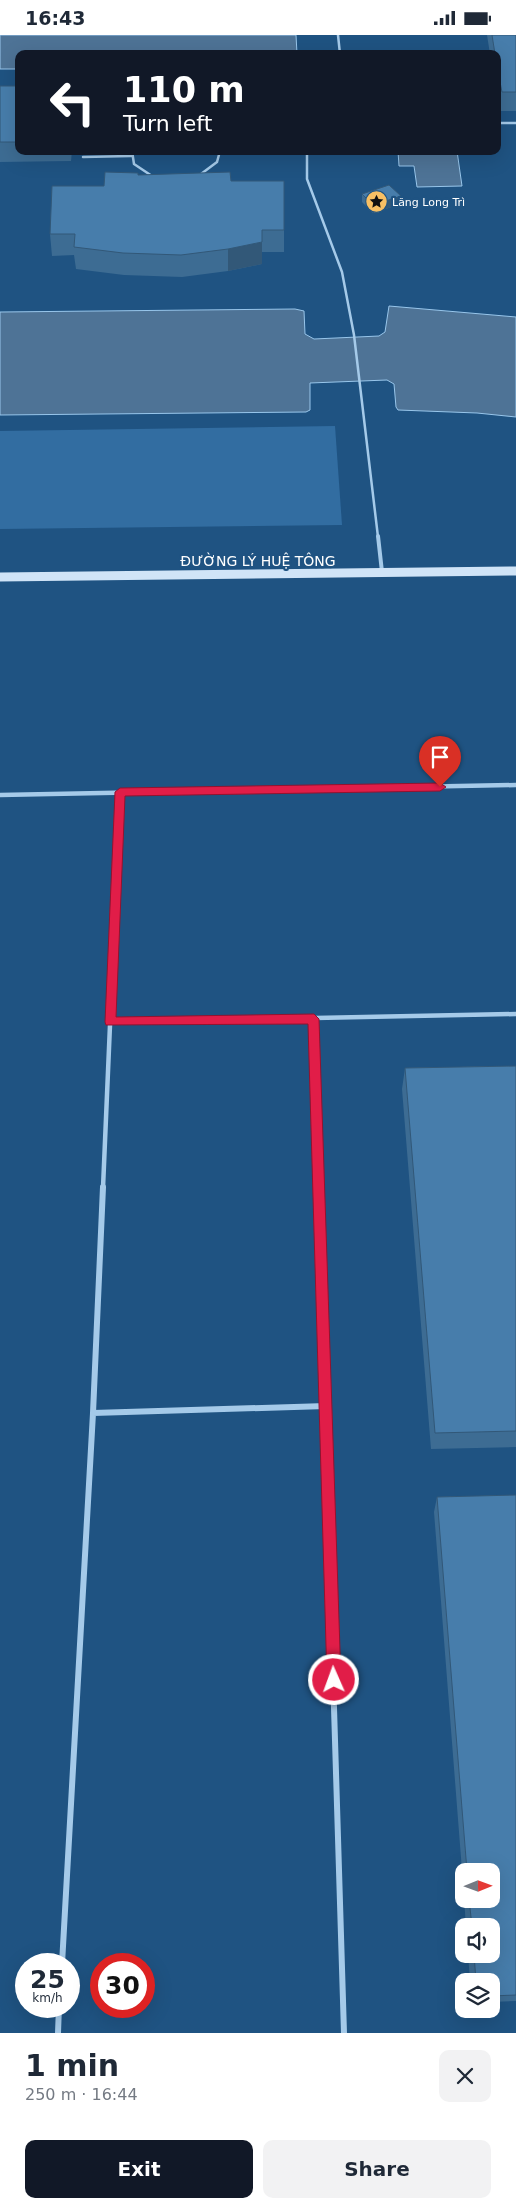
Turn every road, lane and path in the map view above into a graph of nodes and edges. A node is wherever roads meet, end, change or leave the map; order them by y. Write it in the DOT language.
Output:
graph roads {
  1 [pos="338,35"];
  2 [pos="340,50"];
  3 [pos="501,123"];
  4 [pos="516,123"];
  5 [pos="220,155"];
  6 [pos="307,155"];
  7 [pos="131,156"];
  8 [pos="83,157"];
  9 [pos="196,176"];
  10 [pos="160,178"];
  11 [pos="516,571"];
  12 [pos="382,574"];
  13 [pos="0,577"];
  14 [pos="516,785"];
  15 [pos="120,792"];
  16 [pos="0,795"];
  17 [pos="516,1015"];
  18 [pos="314,1019"];
  19 [pos="110,1022"];
  20 [pos="326,1406"];
  21 [pos="93,1413"];
  22 [pos="63,1953"];
  23 [pos="59,2018"];
  24 [pos="58,2033"];
  25 [pos="344,2033"];
  1 -- 2 [label="lane"];
  3 -- 4 [label="lane"];
  5 -- 9 [label="lane"];
  6 -- 12 [label="lane"];
  7 -- 8 [label="lane"];
  7 -- 10 [label="lane"];
  11 -- 12 [label="main road, ĐƯỜNG LÝ HUỆ TÔNG"];
  12 -- 13 [label="main road, ĐƯỜNG LÝ HUỆ TÔNG"];
  14 -- 15 [label="street"];
  15 -- 16 [label="street"];
  15 -- 19 [label="street"];
  17 -- 18 [label="street"];
  18 -- 19 [label="street"];
  18 -- 20 [label="street"];
  19 -- 21 [label="street"];
  20 -- 21 [label="street"];
  20 -- 25 [label="street"];
  21 -- 22 [label="street"];
  23 -- 24 [label="street"];
}
